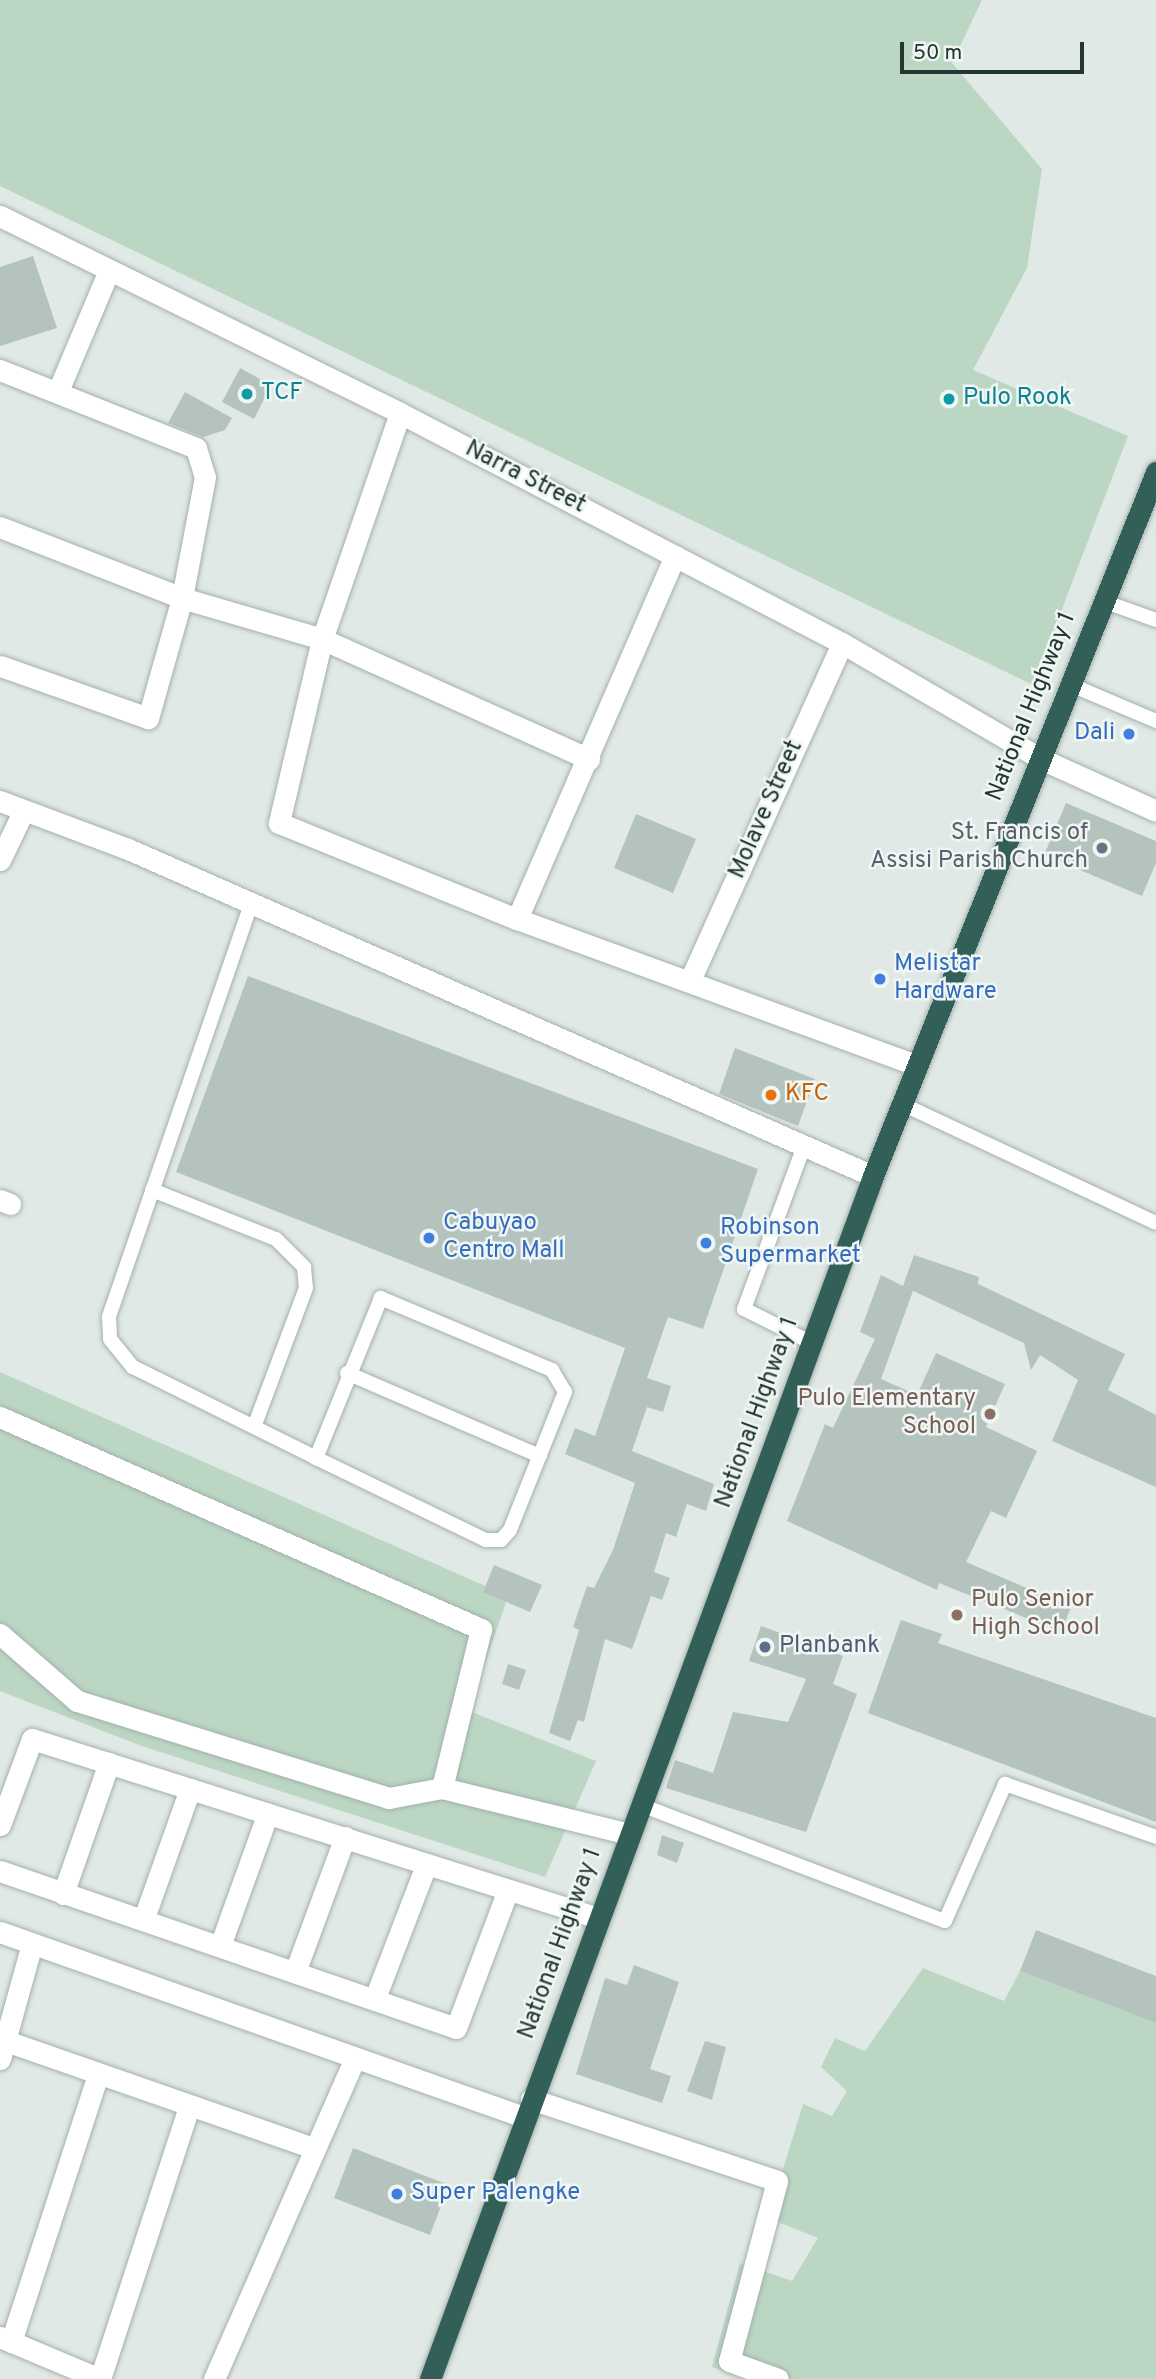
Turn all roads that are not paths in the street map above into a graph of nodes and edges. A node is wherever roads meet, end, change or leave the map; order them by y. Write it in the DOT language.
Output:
graph roads {
  1 [pos="0,216"];
  2 [pos="108,270"];
  3 [pos="0,370"];
  4 [pos="58,391"];
  5 [pos="400,413"];
  6 [pos="1156,472"];
  7 [pos="0,527"];
  8 [pos="675,556"];
  9 [pos="182,598"];
  10 [pos="1103,601"];
  11 [pos="1156,620"];
  12 [pos="322,639"];
  13 [pos="842,643"];
  14 [pos="0,666"];
  15 [pos="1069,684"];
  16 [pos="1156,721"];
  17 [pos="589,759"];
  18 [pos="1041,759"];
  19 [pos="0,801"];
  20 [pos="24,810"];
  21 [pos="1156,811"];
  22 [pos="0,860"];
  23 [pos="250,907"];
  24 [pos="517,919"];
  25 [pos="691,978"];
  26 [pos="917,1065"];
  27 [pos="902,1104"];
  28 [pos="804,1146"];
  29 [pos="873,1176"];
  30 [pos="152,1190"];
  31 [pos="1156,1223"];
  32 [pos="812,1343"];
  33 [pos="347,1373"];
  34 [pos="0,1417"];
  35 [pos="254,1427"];
  36 [pos="540,1456"];
  37 [pos="316,1458"];
  38 [pos="0,1634"];
  39 [pos="109,1763"];
  40 [pos="442,1788"];
  41 [pos="190,1789"];
  42 [pos="641,1805"];
  43 [pos="268,1813"];
  44 [pos="0,1825"];
  45 [pos="629,1835"];
  46 [pos="345,1837"];
  47 [pos="1156,1837"];
  48 [pos="426,1865"];
  49 [pos="0,1871"];
  50 [pos="506,1892"];
  51 [pos="63,1895"];
  52 [pos="598,1918"];
  53 [pos="144,1919"];
  54 [pos="0,1932"];
  55 [pos="32,1944"];
  56 [pos="220,1946"];
  57 [pos="295,1972"];
  58 [pos="375,1998"];
  59 [pos="3,2050"];
  60 [pos="354,2060"];
  61 [pos="97,2077"];
  62 [pos="528,2108"];
  63 [pos="188,2109"];
  64 [pos="313,2148"];
  65 [pos="5,2340"];
  66 [pos="100,2379"];
  67 [pos="214,2379"];
  68 [pos="430,2379"];
  69 [pos="778,2379"];
  1 -- 2 [label="street, Narra Street"];
  2 -- 4 [label="street"];
  2 -- 5 [label="street, Narra Street"];
  3 -- 4 [label="street"];
  4 -- 9 [label="street"];
  5 -- 8 [label="street, Narra Street"];
  5 -- 12 [label="street"];
  6 -- 10 [label="highway, National Highway 1"];
  7 -- 9 [label="street"];
  8 -- 13 [label="street, Narra Street"];
  8 -- 17 [label="street"];
  9 -- 12 [label="street"];
  9 -- 14 [label="street"];
  10 -- 11 [label="lane"];
  10 -- 15 [label="highway, National Highway 1"];
  12 -- 17 [label="street"];
  12 -- 24 [label="street"];
  13 -- 18 [label="street, Narra Street"];
  13 -- 25 [label="street, Molave Street"];
  15 -- 16 [label="lane"];
  15 -- 18 [label="highway, National Highway 1"];
  17 -- 24 [label="street"];
  18 -- 21 [label="street, Narra Street"];
  18 -- 26 [label="highway, National Highway 1"];
  19 -- 20 [label="street"];
  20 -- 22 [label="street"];
  20 -- 23 [label="street"];
  23 -- 28 [label="street"];
  23 -- 30 [label="lane"];
  24 -- 25 [label="street"];
  25 -- 26 [label="street"];
  26 -- 27 [label="highway, National Highway 1"];
  27 -- 29 [label="highway, National Highway 1"];
  27 -- 31 [label="lane"];
  28 -- 29 [label="street"];
  28 -- 32 [label="lane"];
  29 -- 32 [label="highway, National Highway 1"];
  30 -- 35 [label="lane"];
  30 -- 35 [label="lane"];
  32 -- 42 [label="highway, National Highway 1"];
  33 -- 36 [label="lane"];
  33 -- 36 [label="lane"];
  33 -- 37 [label="lane"];
  34 -- 40 [label="street"];
  35 -- 37 [label="lane"];
  36 -- 37 [label="lane"];
  38 -- 40 [label="street"];
  39 -- 41 [label="street"];
  39 -- 44 [label="street"];
  39 -- 51 [label="street"];
  40 -- 45 [label="street"];
  41 -- 43 [label="street"];
  41 -- 53 [label="street"];
  42 -- 45 [label="highway, National Highway 1"];
  42 -- 47 [label="lane"];
  43 -- 46 [label="street"];
  43 -- 56 [label="street"];
  45 -- 52 [label="highway, National Highway 1"];
  46 -- 48 [label="street"];
  46 -- 57 [label="street"];
  48 -- 50 [label="street"];
  48 -- 58 [label="street"];
  49 -- 51 [label="street"];
  50 -- 52 [label="street"];
  50 -- 58 [label="street"];
  51 -- 53 [label="street"];
  52 -- 62 [label="highway, National Highway 1"];
  53 -- 56 [label="street"];
  54 -- 55 [label="street"];
  55 -- 59 [label="street"];
  55 -- 60 [label="street"];
  56 -- 57 [label="street"];
  57 -- 58 [label="street"];
  59 -- 61 [label="street"];
  60 -- 62 [label="street"];
  60 -- 64 [label="street"];
  61 -- 63 [label="street"];
  61 -- 65 [label="street"];
  62 -- 68 [label="highway, National Highway 1"];
  62 -- 69 [label="street"];
  63 -- 64 [label="street"];
  63 -- 66 [label="street"];
  64 -- 67 [label="street"];
  65 -- 66 [label="street"];
}
